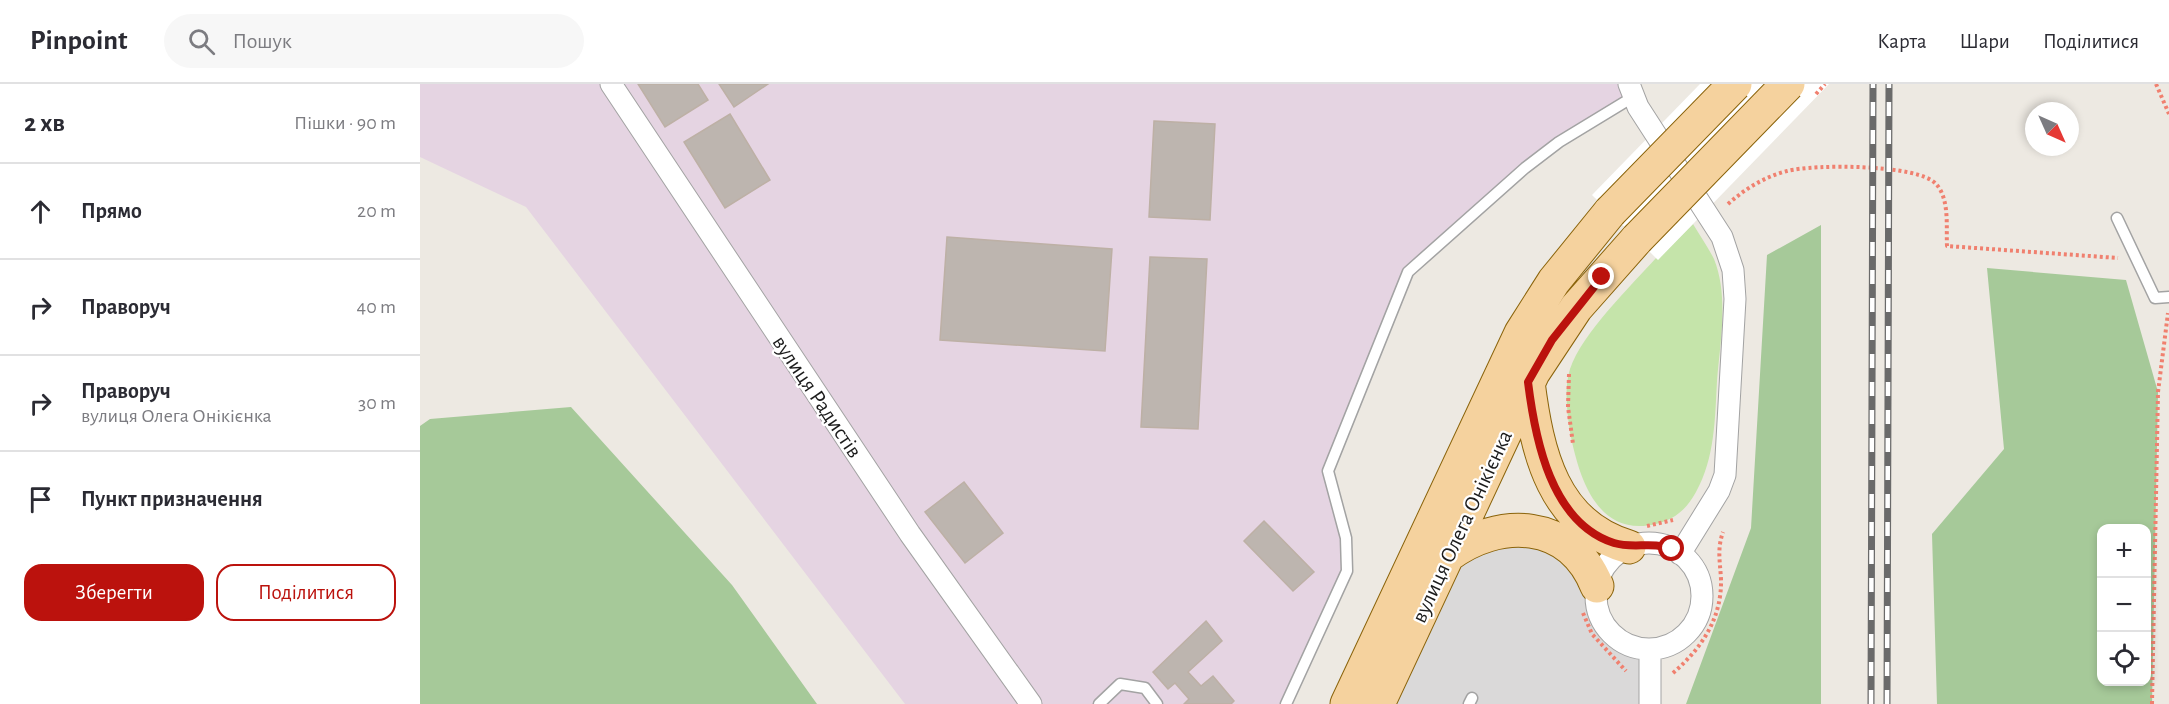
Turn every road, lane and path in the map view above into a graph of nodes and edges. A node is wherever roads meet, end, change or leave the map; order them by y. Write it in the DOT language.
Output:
graph roads {
  1 [pos="611,84"];
  2 [pos="1735,84"];
  3 [pos="1788,84"];
  4 [pos="2156,84"];
  5 [pos="1631,90"];
  6 [pos="2169,114"];
  7 [pos="1726,206"];
  8 [pos="2117,218"];
  9 [pos="2136,259"];
  10 [pos="2169,297"];
  11 [pos="2169,304"];
  12 [pos="1528,382"];
  13 [pos="1568,407"];
  14 [pos="1575,453"];
  15 [pos="1673,520"];
  16 [pos="1634,537"];
  17 [pos="1680,554"];
  18 [pos="1447,556"];
  19 [pos="1597,586"];
  20 [pos="1650,649"];
  21 [pos="1031,704"];
  22 [pos="1099,704"];
  23 [pos="1157,704"];
  24 [pos="1286,704"];
  25 [pos="1347,704"];
  26 [pos="1378,704"];
  27 [pos="1650,704"];
  28 [pos="2152,704"];
  1 -- 21 [label="street, вулиця Радистів"];
  2 -- 25 [label="main road, вулиця Олега Онікієнка, bridge"];
  3 -- 12 [label="main road, вулиця Олега Онікієнка, bridge"];
  4 -- 6 [label="path"];
  5 -- 17 [label="street"];
  5 -- 24 [label="lane"];
  7 -- 9 [label="path"];
  8 -- 9 [label="lane"];
  9 -- 10 [label="lane"];
  11 -- 28 [label="path"];
  12 -- 16 [label="main road"];
  12 -- 18 [label="main road, вулиця Олега Онікієнка"];
  13 -- 14 [label="path"];
  15 -- 16 [label="path"];
  16 -- 17 [label="street"];
  16 -- 19 [label="street"];
  17 -- 20 [label="street"];
  18 -- 19 [label="main road"];
  18 -- 26 [label="main road, вулиця Олега Онікієнка"];
  19 -- 20 [label="street"];
  20 -- 27 [label="street"];
  22 -- 23 [label="lane"];
}
